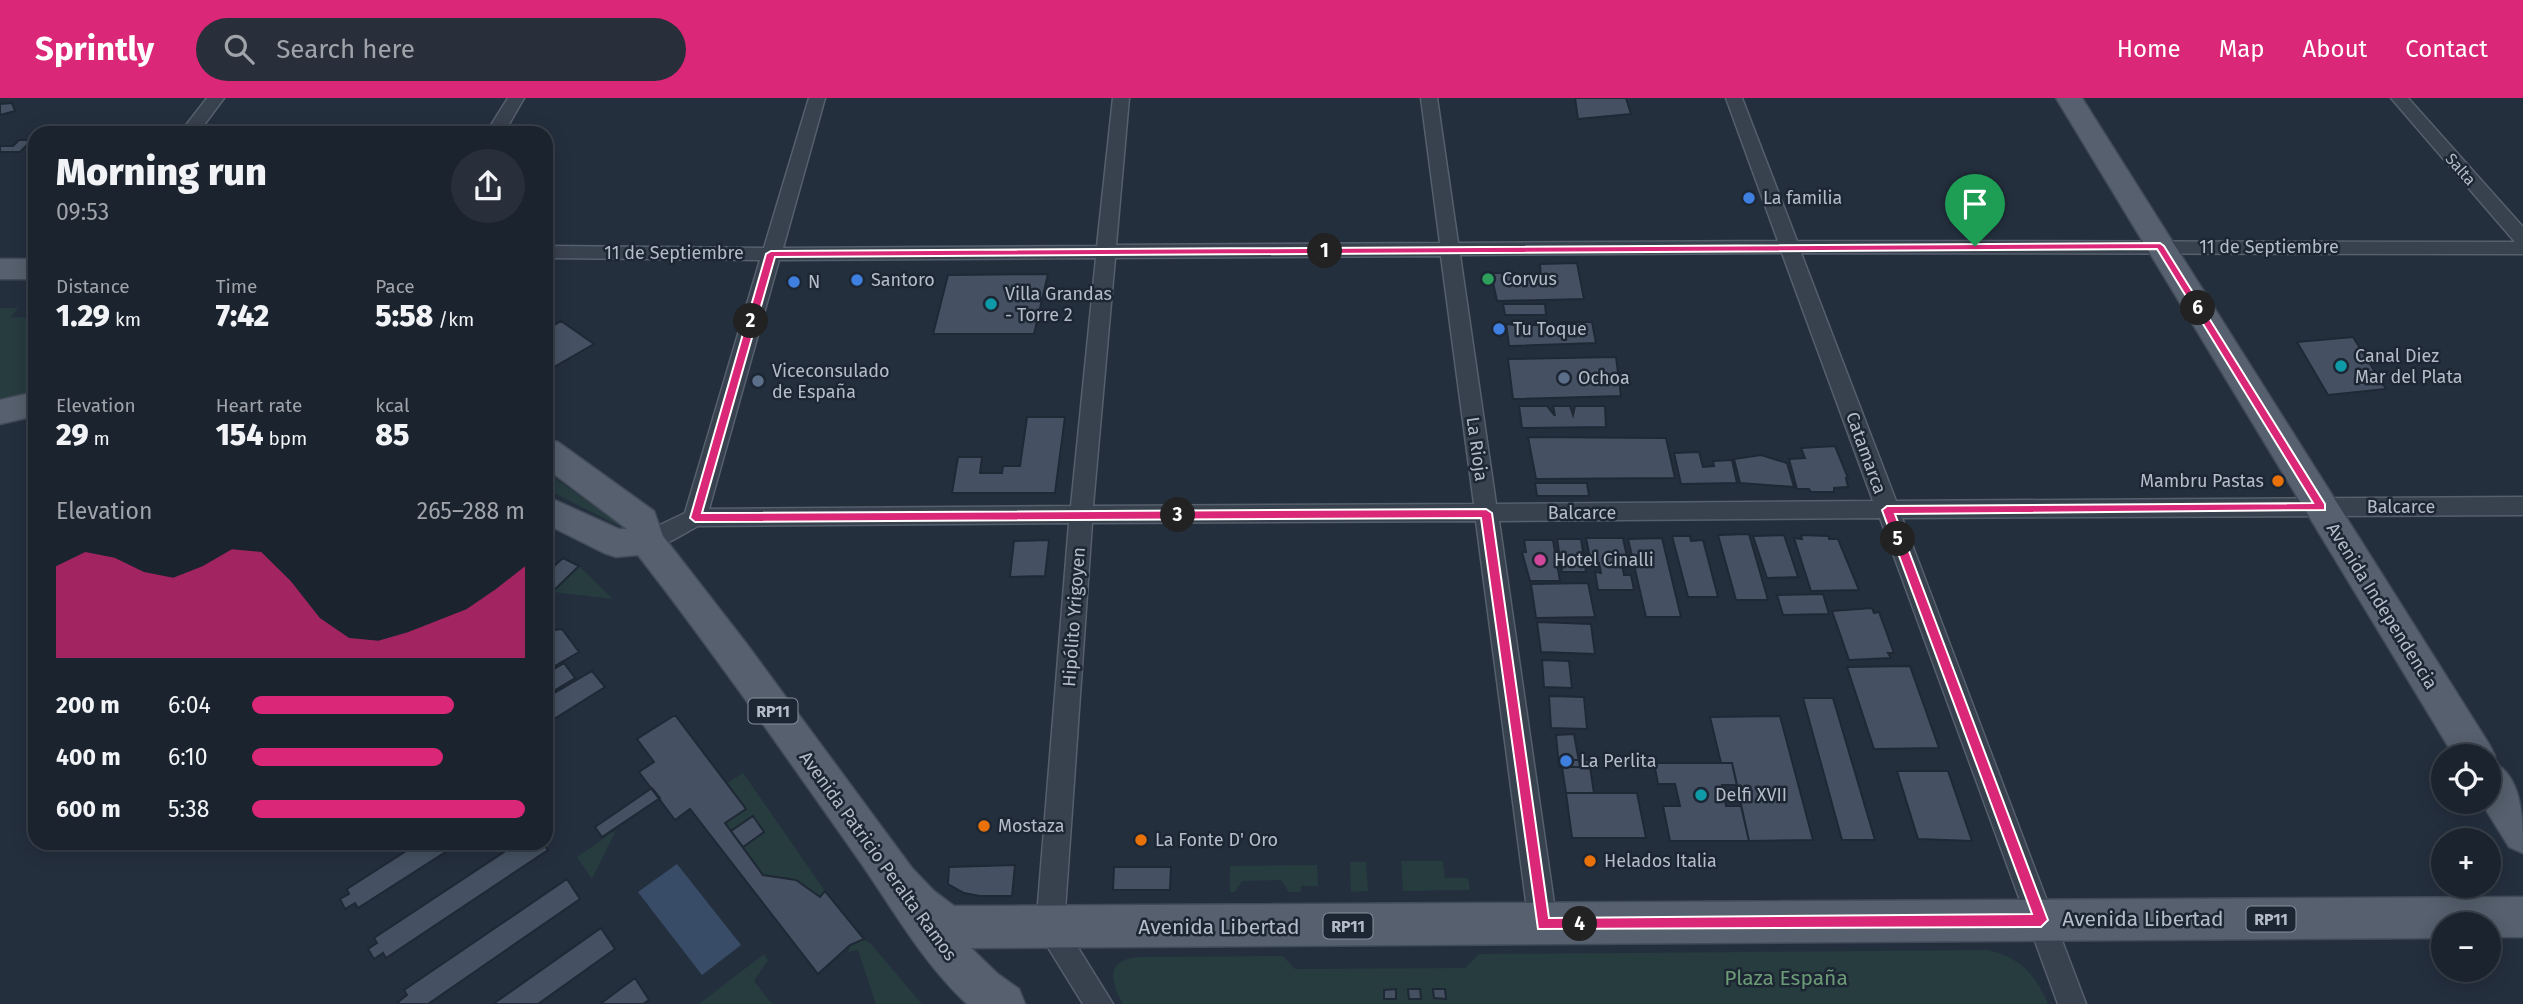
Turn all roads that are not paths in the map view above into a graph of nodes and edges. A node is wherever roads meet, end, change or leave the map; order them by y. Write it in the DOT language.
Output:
graph roads {
  1 [pos="216,98"];
  2 [pos="516,98"];
  3 [pos="817,98"];
  4 [pos="1121,98"];
  5 [pos="1429,98"];
  6 [pos="1734,98"];
  7 [pos="2068,98"];
  8 [pos="2399,98"];
  9 [pos="194,126"];
  10 [pos="499,126"];
  11 [pos="2523,239"];
  12 [pos="2160,246"];
  13 [pos="1789,247"];
  14 [pos="2523,248"];
  15 [pos="1450,250"];
  16 [pos="1107,251"];
  17 [pos="553,252"];
  18 [pos="771,254"];
  19 [pos="0,269"];
  20 [pos="28,269"];
  21 [pos="28,406"];
  22 [pos="0,412"];
  23 [pos="553,456"];
  24 [pos="2523,506"];
  25 [pos="2321,507"];
  26 [pos="1887,510"];
  27 [pos="553,512"];
  28 [pos="1486,513"];
  29 [pos="1081,515"];
  30 [pos="695,518"];
  31 [pos="647,541"];
  32 [pos="2468,744"];
  33 [pos="2501,799"];
  34 [pos="2523,834"];
  35 [pos="898,882"];
  36 [pos="2523,916"];
  37 [pos="2041,920"];
  38 [pos="1543,924"];
  39 [pos="1050,928"];
  40 [pos="1003,1004"];
  41 [pos="1099,1004"];
  42 [pos="2072,1004"];
  1 -- 9 [label="street"];
  2 -- 10 [label="street"];
  3 -- 18 [label="street"];
  4 -- 16 [label="street, Hipólito Yrigoyen"];
  5 -- 15 [label="street, La Rioja"];
  6 -- 13 [label="street, Catamarca"];
  7 -- 12 [label="main road, Avenida Independencia"];
  8 -- 11 [label="street, Salta"];
  12 -- 13 [label="street, 11 de Septiembre"];
  12 -- 14 [label="street, 11 de Septiembre"];
  12 -- 25 [label="main road, Avenida Independencia"];
  13 -- 15 [label="street, 11 de Septiembre"];
  13 -- 26 [label="street, Catamarca"];
  15 -- 16 [label="street, 11 de Septiembre"];
  15 -- 28 [label="street, La Rioja"];
  16 -- 18 [label="street, 11 de Septiembre"];
  16 -- 29 [label="street, Hipólito Yrigoyen"];
  17 -- 18 [label="street, 11 de Septiembre"];
  18 -- 30 [label="street"];
  19 -- 20 [label="main road"];
  21 -- 22 [label="main road"];
  23 -- 31 [label="main road, Avenida Patricio Peralta Ramos / RP11"];
  24 -- 25 [label="street, Balcarce"];
  25 -- 26 [label="street, Balcarce"];
  25 -- 32 [label="main road, Avenida Independencia"];
  26 -- 28 [label="street, Balcarce"];
  26 -- 37 [label="street, Catamarca"];
  27 -- 31 [label="main road"];
  28 -- 29 [label="street, Balcarce"];
  28 -- 38 [label="street, La Rioja"];
  29 -- 30 [label="street, Balcarce"];
  29 -- 39 [label="street, Hipólito Yrigoyen"];
  30 -- 31 [label="street, Balcarce"];
  31 -- 35 [label="main road, Avenida Patricio Peralta Ramos / RP11"];
  33 -- 34 [label="main road"];
  35 -- 39 [label="main road, Avenida Libertad / RP11"];
  35 -- 40 [label="main road, Avenida Patricio Peralta Ramos / RP11"];
  36 -- 37 [label="main road, Avenida Libertad / RP11"];
  37 -- 38 [label="main road, Avenida Libertad / RP11"];
  37 -- 42 [label="street, Catamarca"];
  38 -- 39 [label="main road, Avenida Libertad / RP11"];
  39 -- 41 [label="street"];
}
